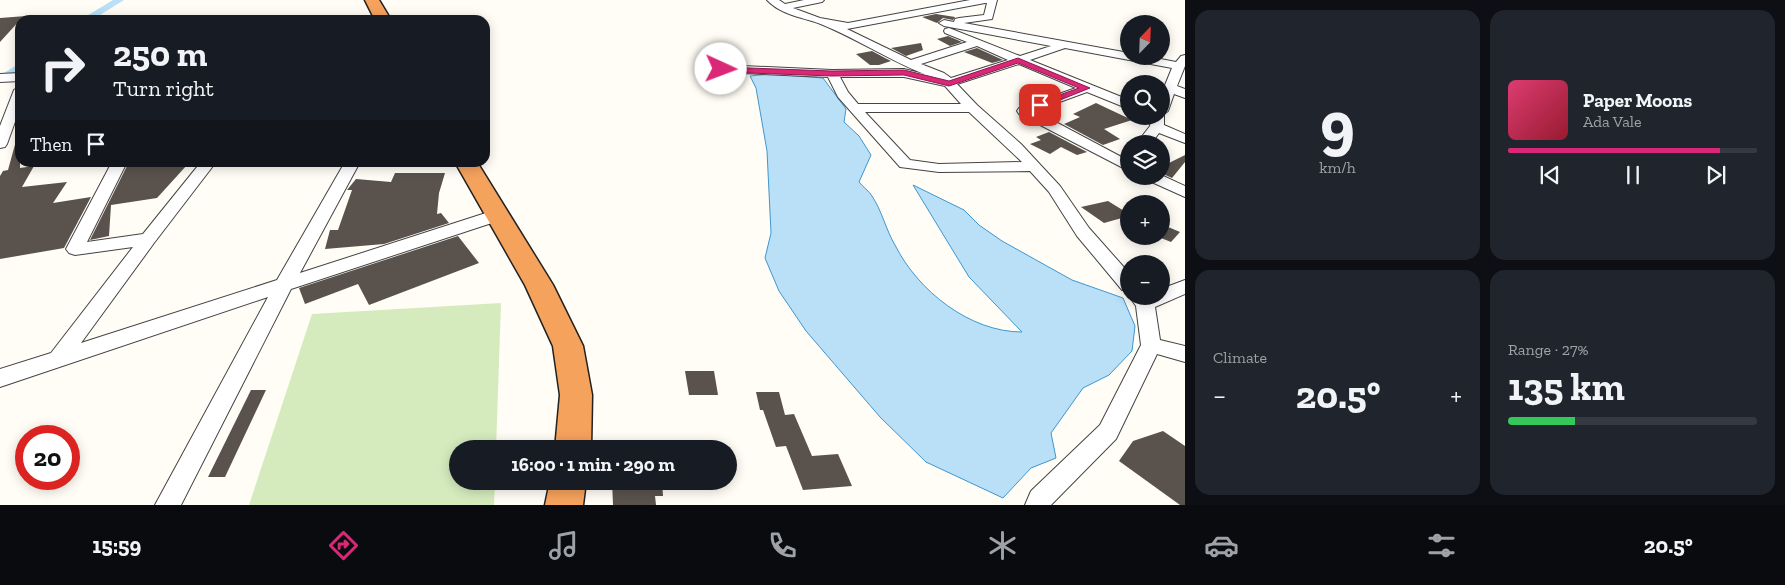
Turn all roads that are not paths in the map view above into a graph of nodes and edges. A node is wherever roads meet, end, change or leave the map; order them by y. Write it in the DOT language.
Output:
graph roads {
  1 [pos="372,0"];
  2 [pos="772,0"];
  3 [pos="819,0"];
  4 [pos="985,0"];
  5 [pos="992,0"];
  6 [pos="782,7"];
  7 [pos="380,15"];
  8 [pos="944,23"];
  9 [pos="828,24"];
  10 [pos="976,43"];
  11 [pos="1064,45"];
  12 [pos="1018,60"];
  13 [pos="1184,60"];
  14 [pos="910,64"];
  15 [pos="721,69"];
  16 [pos="832,74"];
  17 [pos="15,77"];
  18 [pos="0,78"];
  19 [pos="949,83"];
  20 [pos="1086,88"];
  21 [pos="1171,88"];
  22 [pos="1185,94"];
  23 [pos="1120,101"];
  24 [pos="15,104"];
  25 [pos="856,108"];
  26 [pos="972,108"];
  27 [pos="1167,125"];
  28 [pos="1185,139"];
  29 [pos="0,144"];
  30 [pos="1120,160"];
  31 [pos="1033,166"];
  32 [pos="117,167"];
  33 [pos="205,167"];
  34 [pos="350,167"];
  35 [pos="469,167"];
  36 [pos="1170,185"];
  37 [pos="1185,192"];
  38 [pos="498,215"];
  39 [pos="148,239"];
  40 [pos="1120,275"];
  41 [pos="284,285"];
  42 [pos="1185,286"];
  43 [pos="1170,291"];
  44 [pos="1143,305"];
  45 [pos="1151,345"];
  46 [pos="1185,354"];
  47 [pos="59,358"];
  48 [pos="0,378"];
  49 [pos="574,440"];
  50 [pos="566,490"];
  51 [pos="168,505"];
  52 [pos="564,505"];
  53 [pos="1038,505"];
  1 -- 7 [label="highway"];
  2 -- 6 [label="street"];
  3 -- 6 [label="street"];
  4 -- 9 [label="street"];
  5 -- 8 [label="street"];
  6 -- 9 [label="street"];
  8 -- 10 [label="street"];
  8 -- 11 [label="street"];
  9 -- 14 [label="street"];
  10 -- 12 [label="street"];
  10 -- 14 [label="street"];
  11 -- 12 [label="street"];
  11 -- 13 [label="street"];
  12 -- 19 [label="street"];
  12 -- 20 [label="street"];
  13 -- 21 [label="street"];
  14 -- 19 [label="street"];
  15 -- 16 [label="street"];
  16 -- 19 [label="street"];
  16 -- 25 [label="street"];
  17 -- 18 [label="street"];
  19 -- 26 [label="street"];
  20 -- 23 [label="street"];
  20 -- 30 [label="street"];
  21 -- 22 [label="street"];
  24 -- 29 [label="street"];
  25 -- 26 [label="street"];
  25 -- 31 [label="street"];
  26 -- 31 [label="street"];
  27 -- 28 [label="street"];
  31 -- 40 [label="street"];
  32 -- 39 [label="street"];
  33 -- 39 [label="street"];
  34 -- 41 [label="street"];
  35 -- 38 [label="highway"];
  36 -- 37 [label="street"];
  38 -- 41 [label="street"];
  38 -- 49 [label="highway"];
  39 -- 47 [label="street"];
  41 -- 47 [label="street"];
  41 -- 51 [label="street"];
  42 -- 43 [label="street"];
  44 -- 45 [label="street"];
  45 -- 46 [label="street"];
  45 -- 53 [label="street"];
  47 -- 48 [label="street"];
  50 -- 52 [label="highway"];
}
